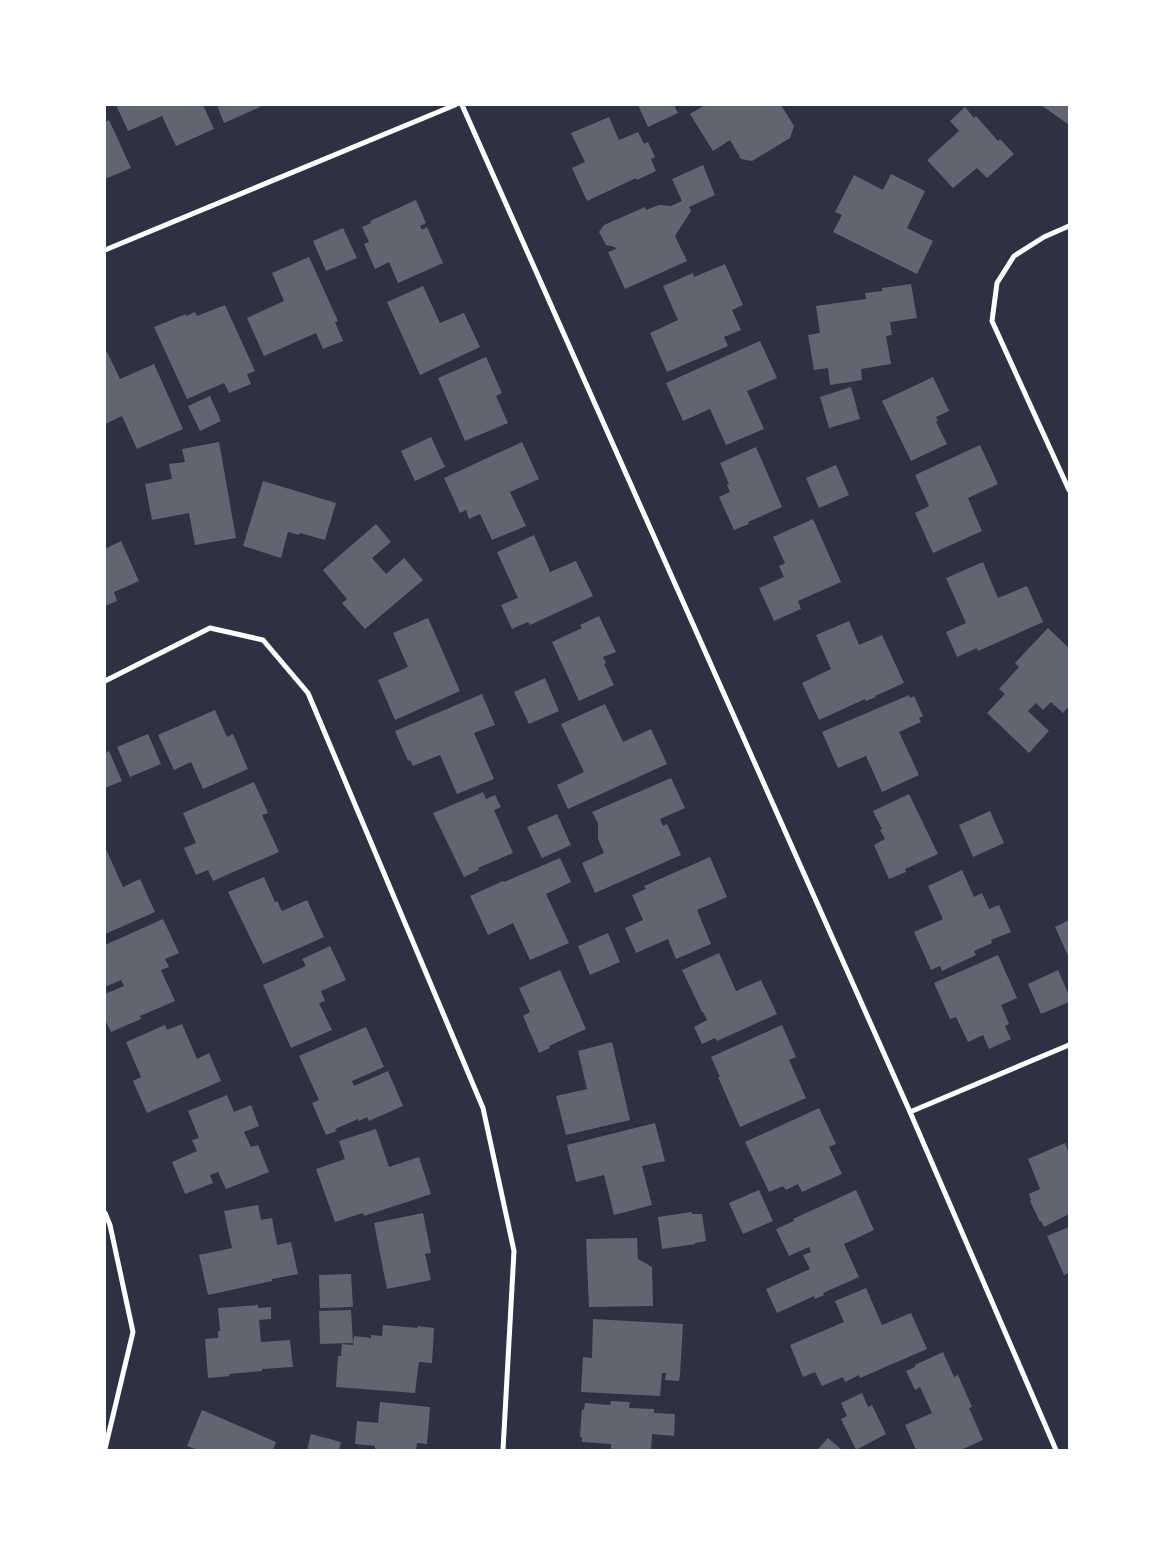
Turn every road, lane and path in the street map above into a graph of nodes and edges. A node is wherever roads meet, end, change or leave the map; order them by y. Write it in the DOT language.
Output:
graph roads {
  1 [pos="455,105"];
  2 [pos="462,105"];
  3 [pos="1069,226"];
  4 [pos="105,250"];
  5 [pos="1069,490"];
  6 [pos="105,680"];
  7 [pos="1069,1045"];
  8 [pos="910,1112"];
  9 [pos="105,1212"];
  10 [pos="105,1448"];
  11 [pos="503,1450"];
  12 [pos="1056,1450"];
  1 -- 4 [label="street"];
  2 -- 8 [label="street"];
  3 -- 5 [label="street"];
  6 -- 11 [label="street"];
  7 -- 8 [label="street"];
  8 -- 12 [label="street"];
  9 -- 10 [label="street"];
}
